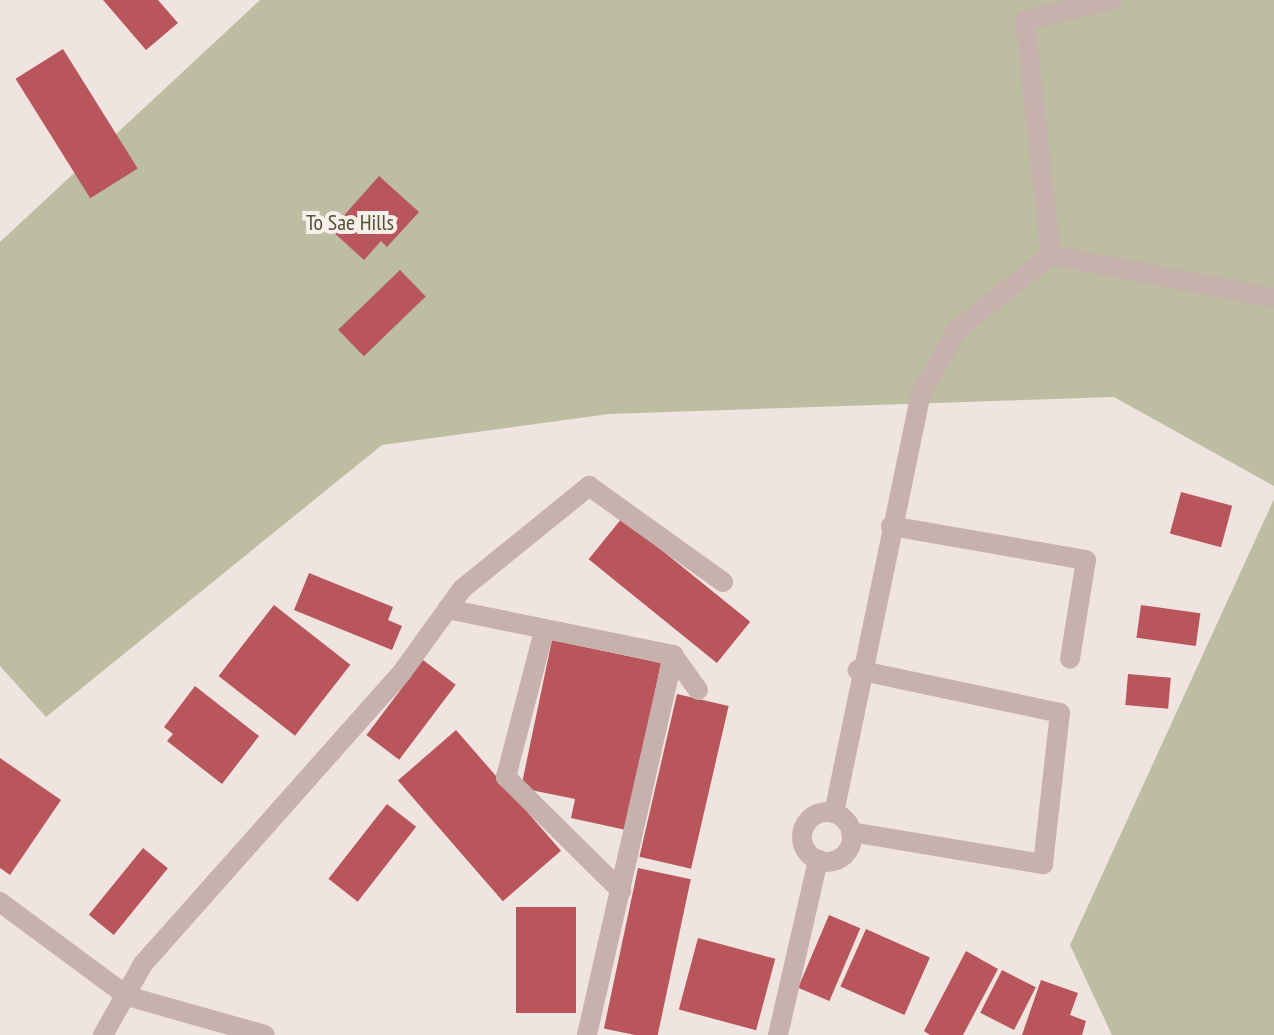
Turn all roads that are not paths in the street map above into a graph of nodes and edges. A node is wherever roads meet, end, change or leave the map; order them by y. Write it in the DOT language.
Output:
graph roads {
  1 [pos="1113,0"];
  2 [pos="1051,255"];
  3 [pos="1274,298"];
  4 [pos="891,526"];
  5 [pos="723,582"];
  6 [pos="447,609"];
  7 [pos="544,631"];
  8 [pos="673,655"];
  9 [pos="1070,659"];
  10 [pos="858,670"];
  11 [pos="698,690"];
  12 [pos="834,813"];
  13 [pos="851,832"];
  14 [pos="818,860"];
  15 [pos="621,891"];
  16 [pos="0,902"];
  17 [pos="127,996"];
  18 [pos="103,1035"];
  19 [pos="265,1035"];
  20 [pos="587,1035"];
  21 [pos="778,1035"];
  1 -- 2 [label="street"];
  2 -- 3 [label="street"];
  2 -- 4 [label="street"];
  4 -- 9 [label="street"];
  4 -- 10 [label="street"];
  5 -- 6 [label="street"];
  6 -- 7 [label="street"];
  6 -- 17 [label="street"];
  7 -- 8 [label="street"];
  7 -- 15 [label="street"];
  8 -- 11 [label="street"];
  8 -- 15 [label="street"];
  10 -- 12 [label="street"];
  10 -- 13 [label="street"];
  12 -- 13 [label="street"];
  12 -- 14 [label="street"];
  13 -- 14 [label="street"];
  14 -- 21 [label="street"];
  15 -- 20 [label="street"];
  16 -- 17 [label="street"];
  17 -- 18 [label="street"];
  17 -- 19 [label="street"];
}
